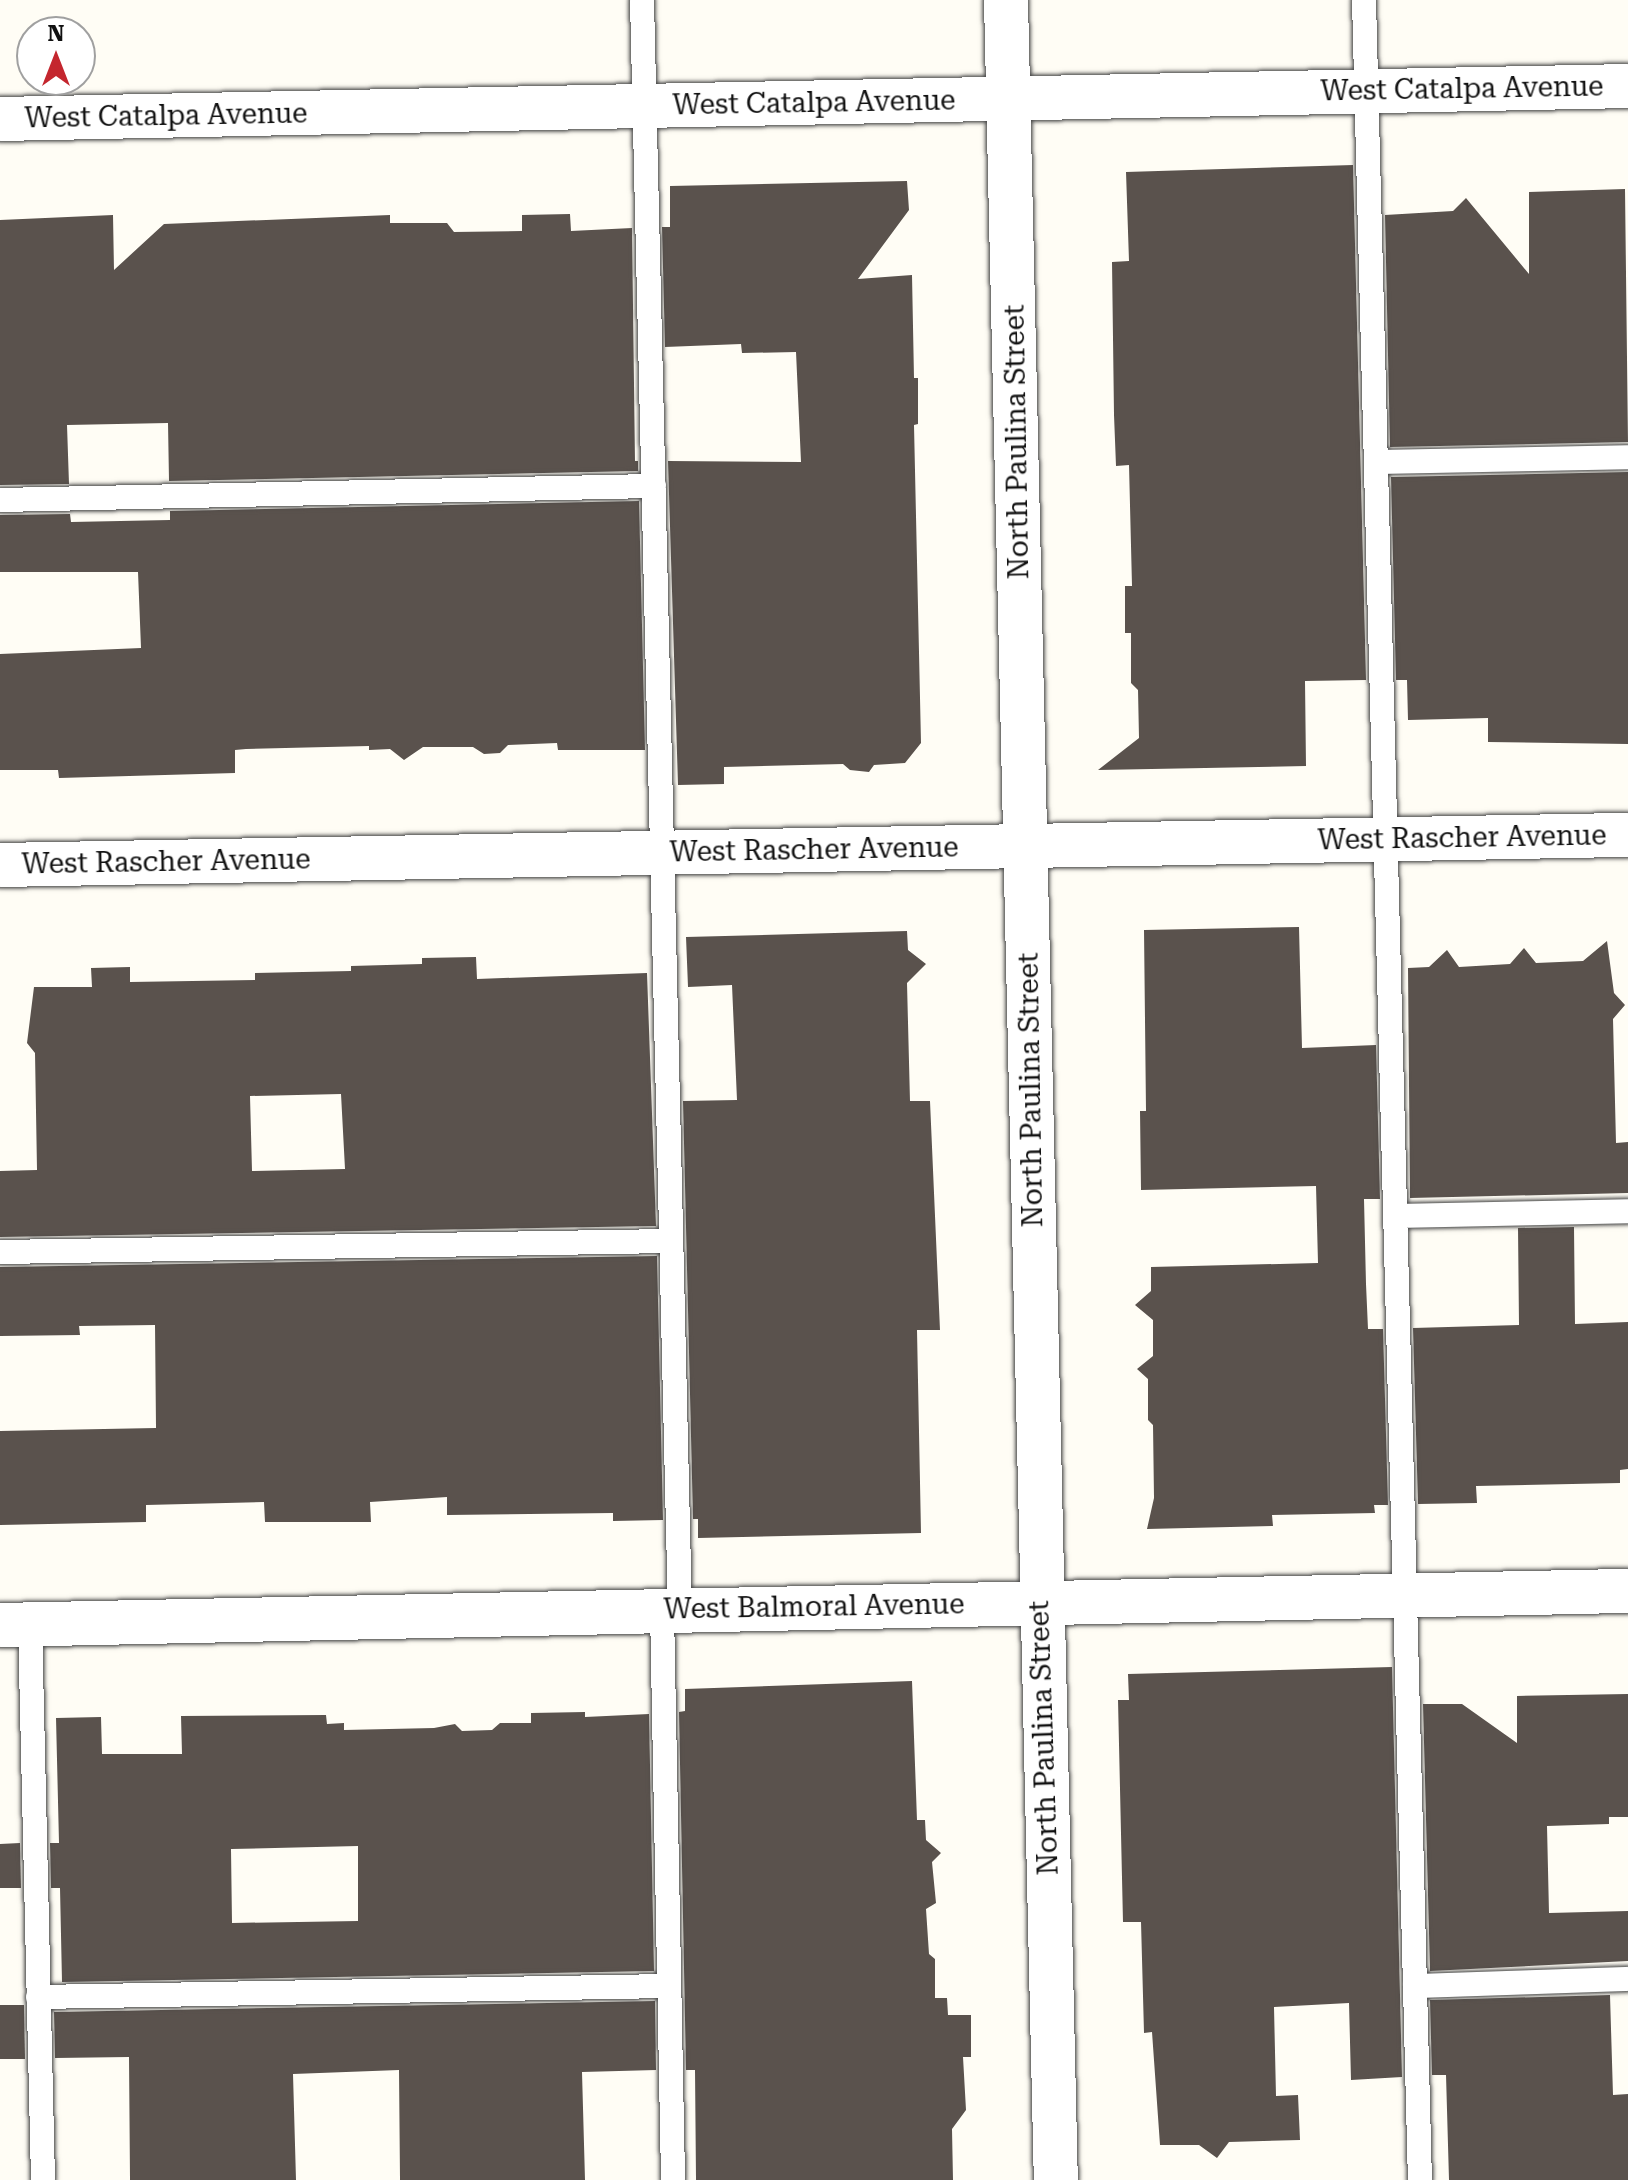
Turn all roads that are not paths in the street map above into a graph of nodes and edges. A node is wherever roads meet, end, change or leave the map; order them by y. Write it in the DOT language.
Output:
graph roads {
  1 [pos="642,0"];
  2 [pos="1006,0"];
  3 [pos="1364,0"];
  4 [pos="1628,86"];
  5 [pos="1367,91"];
  6 [pos="1009,99"];
  7 [pos="645,106"];
  8 [pos="0,119"];
  9 [pos="1628,457"];
  10 [pos="1377,462"];
  11 [pos="654,486"];
  12 [pos="0,500"];
  13 [pos="1628,835"];
  14 [pos="1386,839"];
  15 [pos="1026,846"];
  16 [pos="662,852"];
  17 [pos="0,865"];
  18 [pos="1628,1211"];
  19 [pos="1396,1216"];
  20 [pos="671,1241"];
  21 [pos="0,1252"];
  22 [pos="1628,1591"];
  23 [pos="1405,1596"];
  24 [pos="1041,1603"];
  25 [pos="671,1610"];
  26 [pos="15,1625"];
  27 [pos="1628,1979"];
  28 [pos="669,1986"];
  29 [pos="1415,1986"];
  30 [pos="38,1997"];
  31 [pos="43,2180"];
  32 [pos="673,2180"];
  33 [pos="1056,2180"];
  34 [pos="1420,2180"];
  1 -- 7 [label="lane"];
  2 -- 6 [label="street, North Paulina Street"];
  3 -- 5 [label="lane"];
  4 -- 5 [label="street, West Catalpa Avenue"];
  5 -- 6 [label="street, West Catalpa Avenue"];
  5 -- 10 [label="lane"];
  6 -- 7 [label="street, West Catalpa Avenue"];
  6 -- 15 [label="street, North Paulina Street"];
  7 -- 8 [label="street, West Catalpa Avenue"];
  7 -- 11 [label="lane"];
  9 -- 10 [label="lane"];
  10 -- 14 [label="lane"];
  11 -- 12 [label="lane"];
  11 -- 16 [label="lane"];
  13 -- 14 [label="street, West Rascher Avenue"];
  14 -- 15 [label="street, West Rascher Avenue"];
  14 -- 19 [label="lane"];
  15 -- 16 [label="street, West Rascher Avenue"];
  15 -- 24 [label="street, North Paulina Street"];
  16 -- 17 [label="street, West Rascher Avenue"];
  16 -- 20 [label="lane"];
  18 -- 19 [label="lane"];
  19 -- 23 [label="lane"];
  20 -- 21 [label="lane"];
  20 -- 25 [label="lane"];
  22 -- 23 [label="street, West Balmoral Avenue"];
  23 -- 24 [label="street, West Balmoral Avenue"];
  23 -- 29 [label="lane"];
  24 -- 25 [label="street, West Balmoral Avenue"];
  24 -- 33 [label="street, North Paulina Street"];
  25 -- 26 [label="street, West Balmoral Avenue"];
  25 -- 28 [label="lane"];
  26 -- 30 [label="lane"];
  27 -- 29 [label="lane"];
  28 -- 30 [label="lane"];
  28 -- 32 [label="lane"];
  29 -- 34 [label="lane"];
  30 -- 31 [label="lane"];
}
